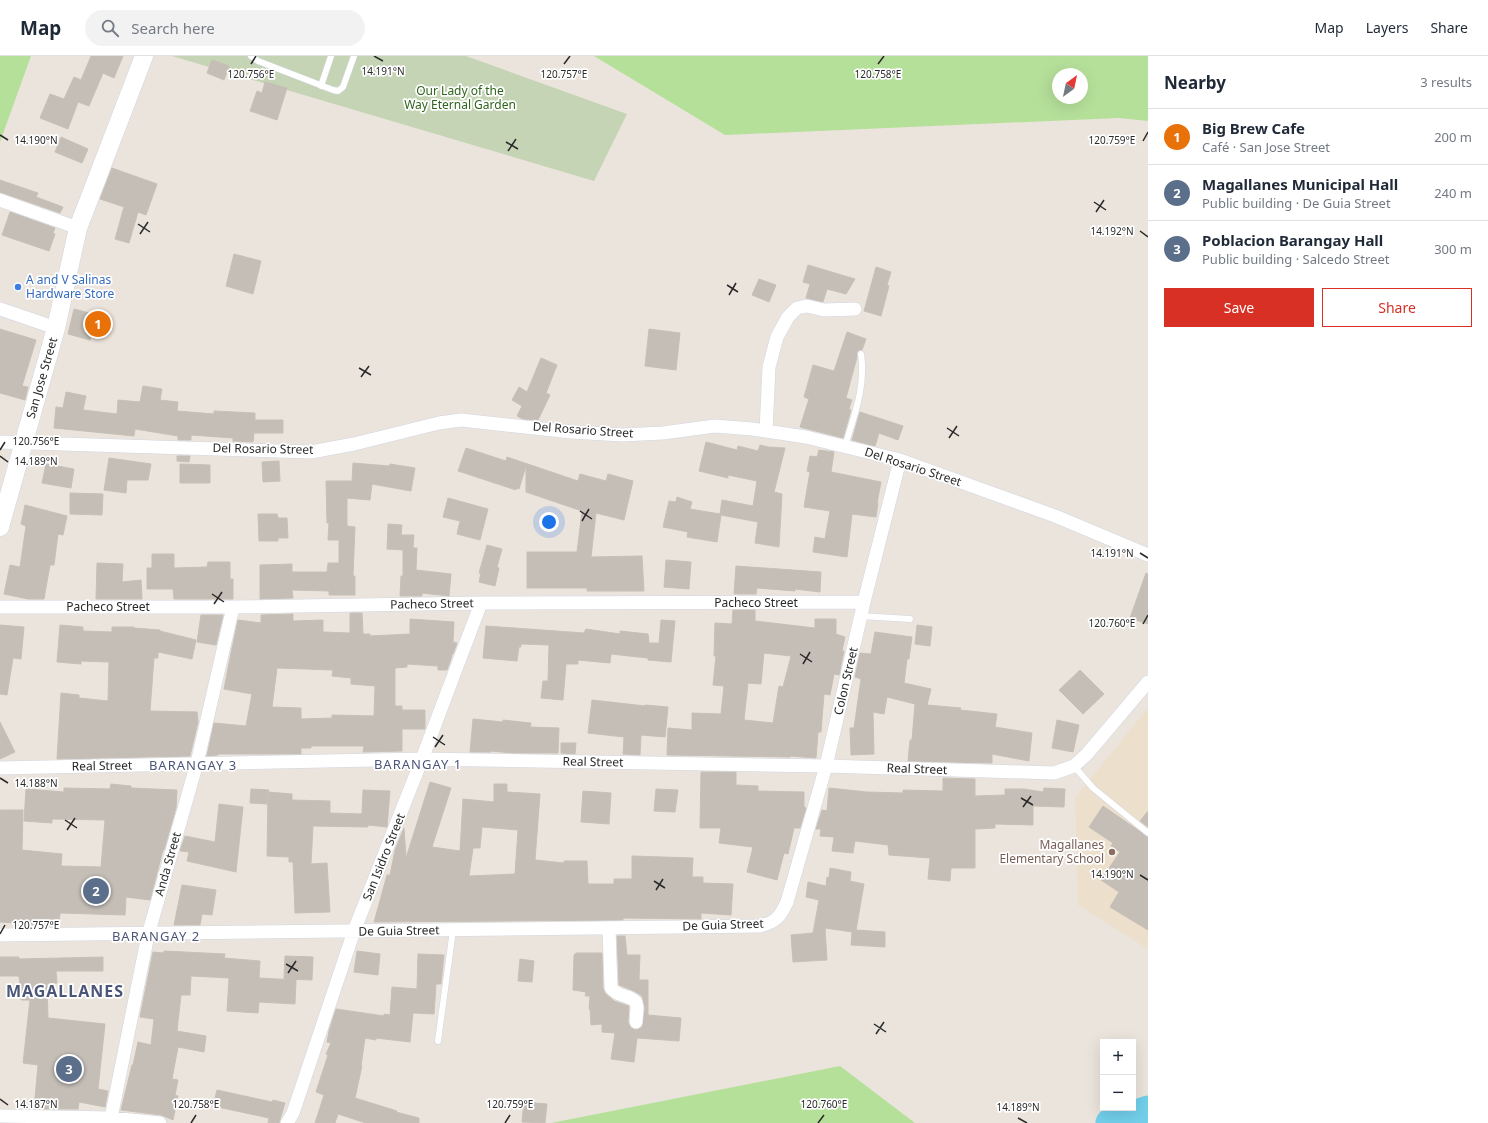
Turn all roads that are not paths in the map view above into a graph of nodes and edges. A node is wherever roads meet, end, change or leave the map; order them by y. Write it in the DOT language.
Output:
graph roads {
  1 [pos="144,56"];
  2 [pos="251,56"];
  3 [pos="331,56"];
  4 [pos="354,56"];
  5 [pos="321,86"];
  6 [pos="0,200"];
  7 [pos="78,228"];
  8 [pos="855,308"];
  9 [pos="0,309"];
  10 [pos="56,328"];
  11 [pos="861,354"];
  12 [pos="766,431"];
  13 [pos="0,442"];
  14 [pos="24,444"];
  15 [pos="845,446"];
  16 [pos="900,460"];
  17 [pos="0,527"];
  18 [pos="1148,555"];
  19 [pos="864,602"];
  20 [pos="481,603"];
  21 [pos="0,607"];
  22 [pos="233,607"];
  23 [pos="861,616"];
  24 [pos="910,619"];
  25 [pos="1148,682"];
  26 [pos="422,760"];
  27 [pos="197,763"];
  28 [pos="826,766"];
  29 [pos="1074,766"];
  30 [pos="0,768"];
  31 [pos="1148,833"];
  32 [pos="787,902"];
  33 [pos="609,928"];
  34 [pos="453,930"];
  35 [pos="354,931"];
  36 [pos="0,935"];
  37 [pos="148,935"];
  38 [pos="636,1022"];
  39 [pos="438,1041"];
  40 [pos="0,1116"];
  41 [pos="290,1118"];
  42 [pos="110,1121"];
  43 [pos="160,1123"];
  1 -- 7 [label="main road, San Jose Street"];
  2 -- 5 [label="lane"];
  3 -- 5 [label="lane"];
  4 -- 5 [label="lane"];
  6 -- 7 [label="street"];
  7 -- 10 [label="main road, San Jose Street"];
  8 -- 12 [label="street"];
  9 -- 10 [label="street"];
  10 -- 14 [label="main road, San Jose Street"];
  11 -- 15 [label="lane"];
  12 -- 14 [label="street, Del Rosario Street"];
  12 -- 15 [label="street, Del Rosario Street"];
  13 -- 14 [label="street, Del Rosario Street"];
  14 -- 17 [label="main road, San Jose Street"];
  15 -- 16 [label="street, Del Rosario Street"];
  16 -- 18 [label="street, Del Rosario Street"];
  16 -- 19 [label="street, Colon Street"];
  19 -- 20 [label="street, Pacheco Street"];
  19 -- 23 [label="street, Colon Street"];
  20 -- 22 [label="street, Pacheco Street"];
  20 -- 26 [label="street, San Isidro Street"];
  21 -- 22 [label="street, Pacheco Street"];
  22 -- 27 [label="street, Anda Street"];
  23 -- 24 [label="lane"];
  23 -- 28 [label="street, Colon Street"];
  25 -- 29 [label="street, Real Street"];
  26 -- 27 [label="street, Real Street"];
  26 -- 28 [label="street, Real Street"];
  26 -- 35 [label="street, San Isidro Street"];
  27 -- 30 [label="street, Real Street"];
  27 -- 37 [label="street, Anda Street"];
  28 -- 29 [label="street, Real Street"];
  28 -- 32 [label="street, Colon Street"];
  29 -- 31 [label="lane"];
  32 -- 33 [label="street, De Guia Street"];
  33 -- 34 [label="street, De Guia Street"];
  33 -- 38 [label="street"];
  34 -- 35 [label="street, De Guia Street"];
  34 -- 39 [label="lane"];
  35 -- 37 [label="street, De Guia Street"];
  35 -- 41 [label="street, San Isidro Street"];
  36 -- 37 [label="street, De Guia Street"];
  37 -- 42 [label="street, Anda Street"];
  40 -- 42 [label="street"];
  42 -- 43 [label="street"];
}
